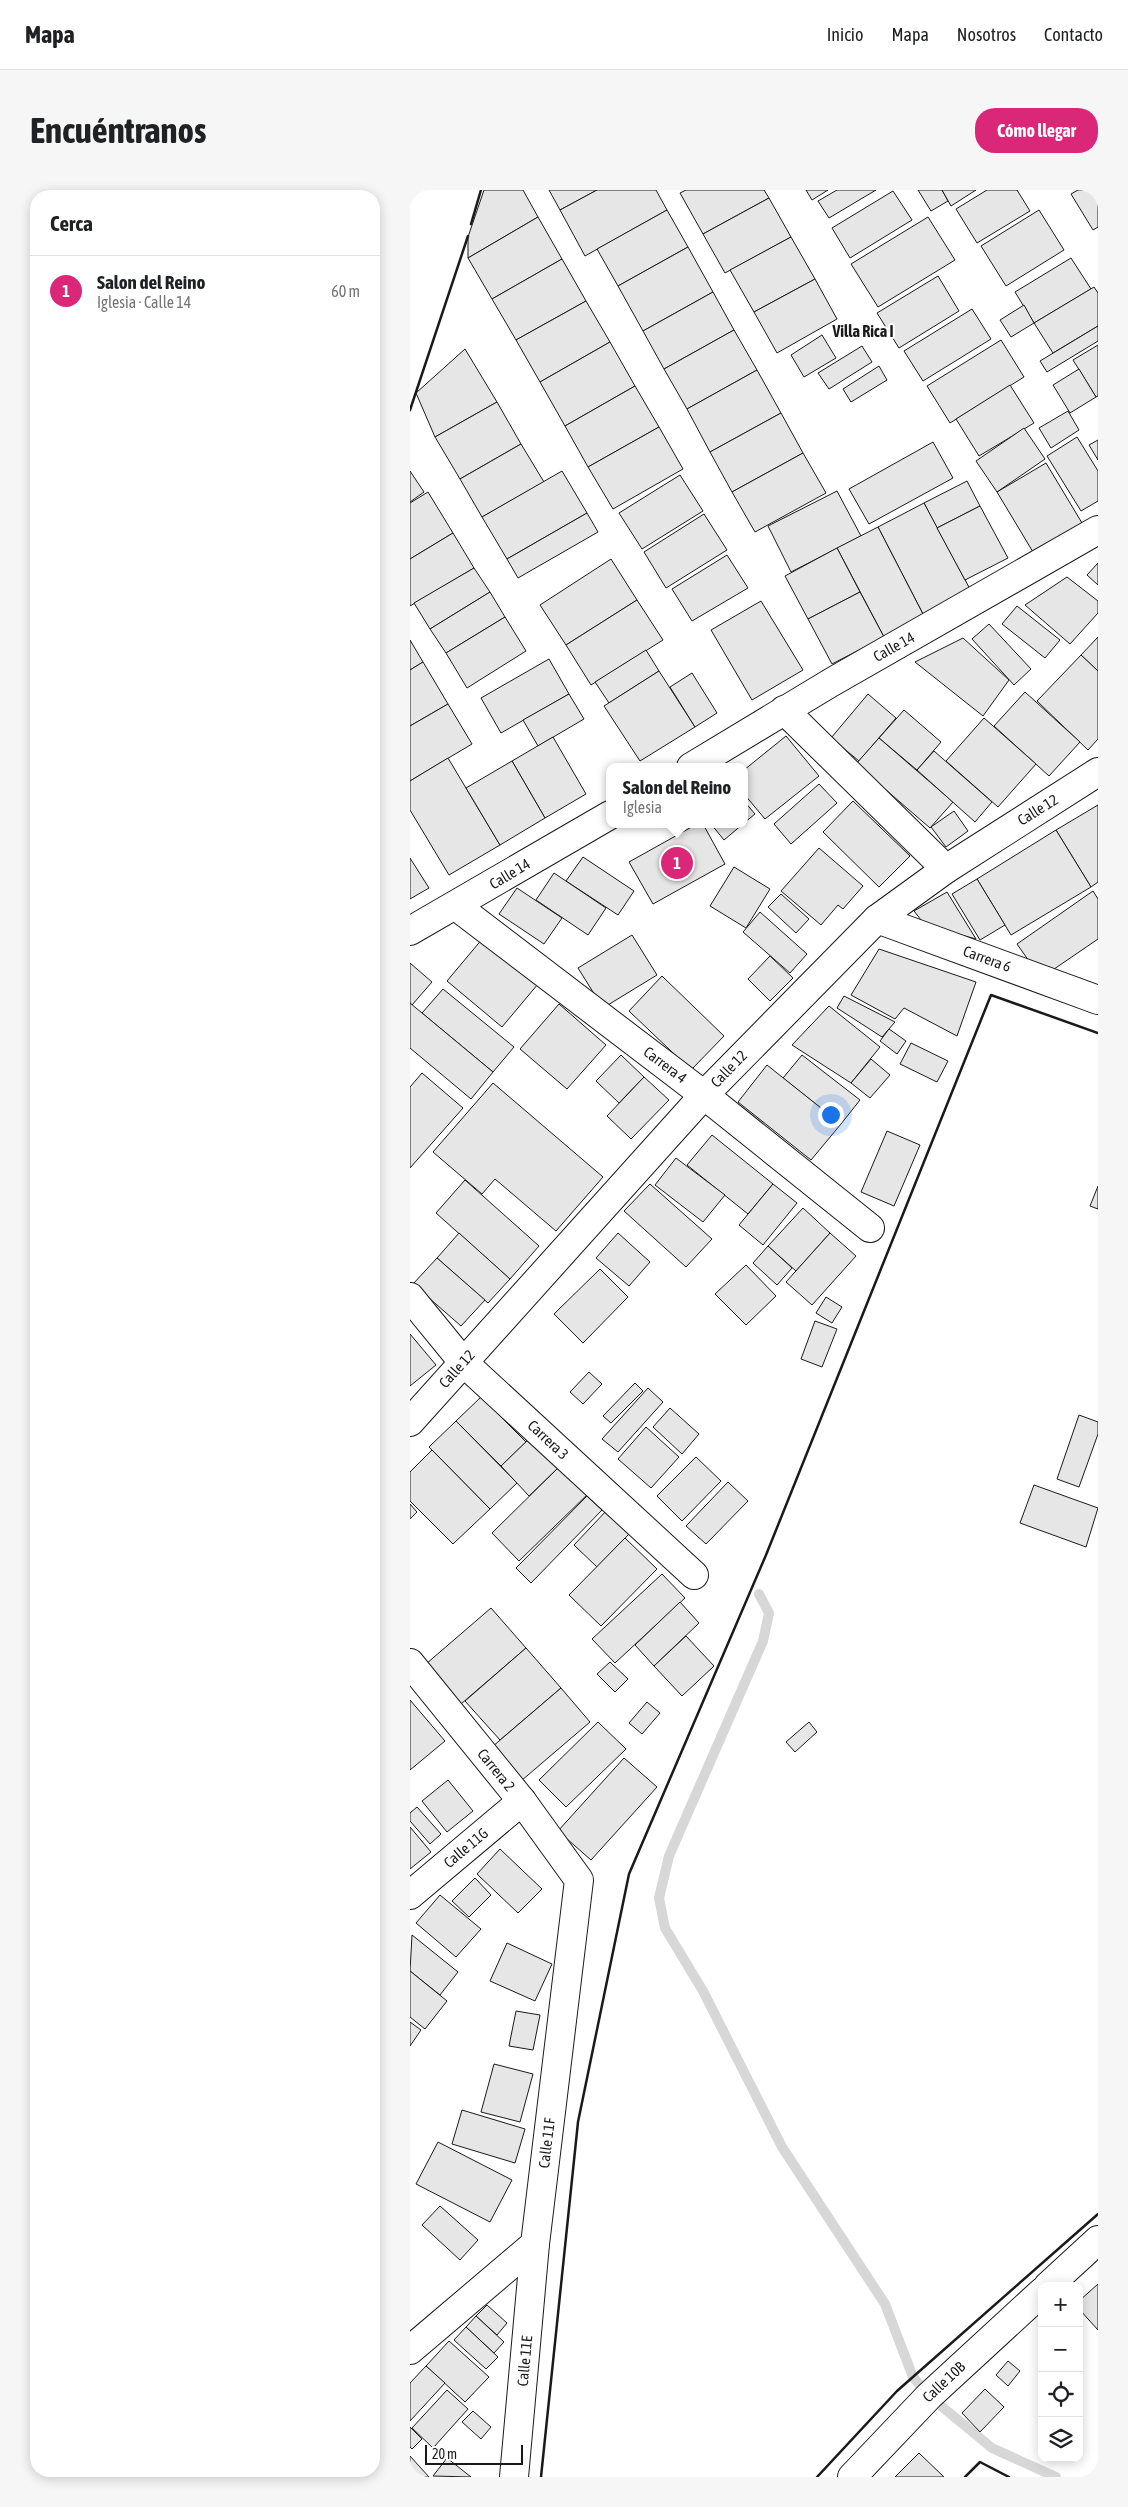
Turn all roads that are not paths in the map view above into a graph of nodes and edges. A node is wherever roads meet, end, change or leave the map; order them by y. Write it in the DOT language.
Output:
graph roads {
  1 [pos="1098,530"];
  2 [pos="784,710"];
  3 [pos="698,763"];
  4 [pos="1098,772"];
  5 [pos="606,817"];
  6 [pos="946,869"];
  7 [pos="456,906"];
  8 [pos="877,919"];
  9 [pos="410,931"];
  10 [pos="1096,997"];
  11 [pos="704,1095"];
  12 [pos="870,1228"];
  13 [pos="410,1298"];
  14 [pos="463,1362"];
  15 [pos="410,1422"];
  16 [pos="694,1574"];
  17 [pos="410,1663"];
  18 [pos="522,1801"];
  19 [pos="579,1880"];
  20 [pos="410,1895"];
  21 [pos="1098,2240"];
  22 [pos="535,2244"];
  23 [pos="1052,2282"];
  24 [pos="1038,2296"];
  25 [pos="410,2350"];
  26 [pos="514,2477"];
  27 [pos="852,2477"];
  1 -- 2 [label="street, Calle 14"];
  2 -- 3 [label="street, Calle 14"];
  2 -- 6 [label="street"];
  4 -- 6 [label="street, Calle 12"];
  5 -- 7 [label="street, Calle 14"];
  6 -- 8 [label="street, Calle 12"];
  7 -- 9 [label="street, Calle 14"];
  7 -- 11 [label="street, Carrera 4"];
  8 -- 10 [label="street, Carrera 6"];
  8 -- 11 [label="street, Calle 12"];
  11 -- 12 [label="street, Carrera 4"];
  11 -- 14 [label="street, Calle 12"];
  13 -- 14 [label="street, Carrera 3"];
  14 -- 15 [label="street, Calle 12"];
  14 -- 16 [label="street, Carrera 3"];
  17 -- 18 [label="street, Carrera 2"];
  18 -- 19 [label="street, Carrera 2"];
  18 -- 20 [label="street, Calle 11G"];
  19 -- 22 [label="street, Calle 11F"];
  21 -- 23 [label="street"];
  22 -- 25 [label="street"];
  22 -- 26 [label="street, Calle 11E"];
  24 -- 27 [label="street, Calle 10B"];
}
